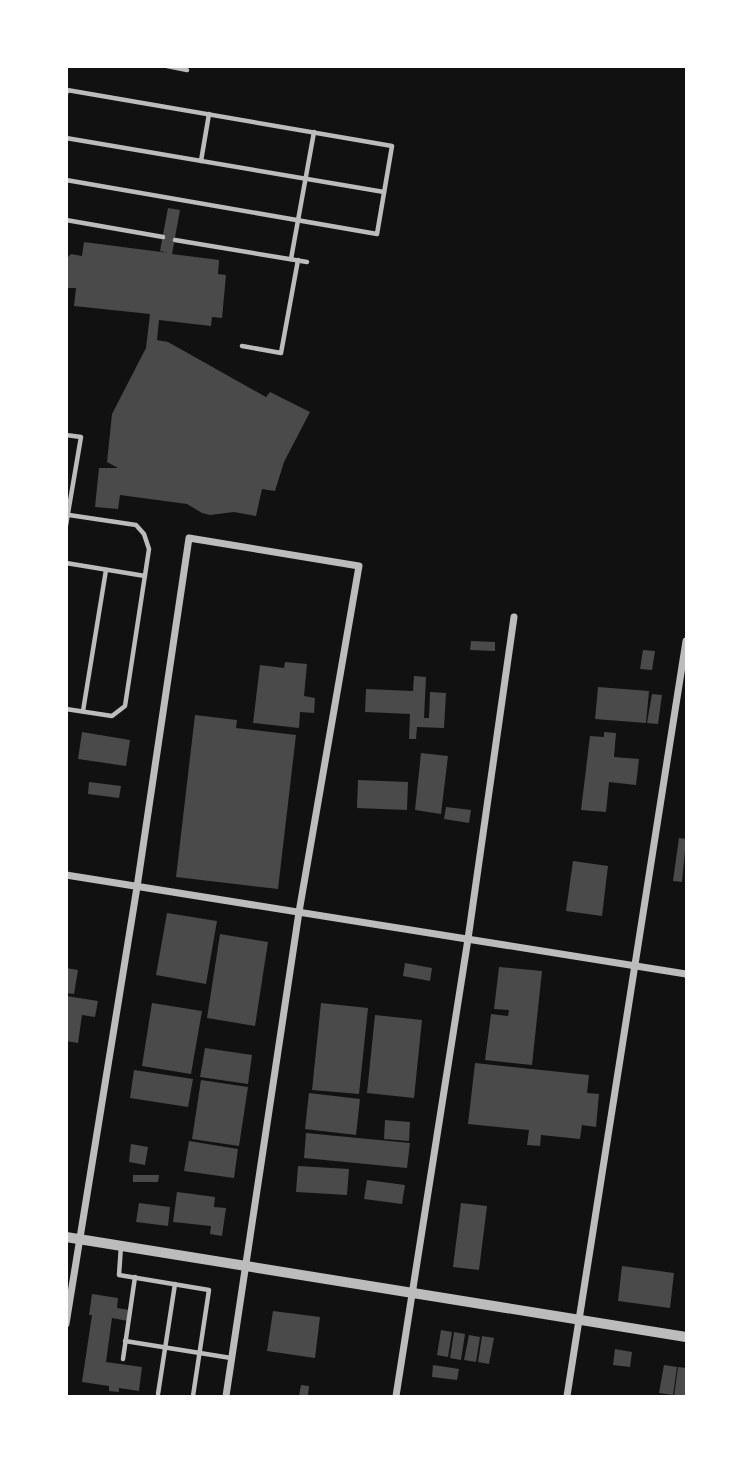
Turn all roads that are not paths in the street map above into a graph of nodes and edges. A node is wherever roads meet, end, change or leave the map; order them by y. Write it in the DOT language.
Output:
graph roads {
  1 [pos="167,66"];
  2 [pos="187,70"];
  3 [pos="67,94"];
  4 [pos="209,114"];
  5 [pos="314,132"];
  6 [pos="66,138"];
  7 [pos="201,161"];
  8 [pos="306,179"];
  9 [pos="66,180"];
  10 [pos="384,192"];
  11 [pos="66,220"];
  12 [pos="298,220"];
  13 [pos="163,237"];
  14 [pos="175,240"];
  15 [pos="291,259"];
  16 [pos="298,260"];
  17 [pos="307,262"];
  18 [pos="242,346"];
  19 [pos="66,435"];
  20 [pos="66,485"];
  21 [pos="73,486"];
  22 [pos="69,515"];
  23 [pos="66,525"];
  24 [pos="66,563"];
  25 [pos="106,570"];
  26 [pos="145,576"];
  27 [pos="514,617"];
  28 [pos="687,641"];
  29 [pos="66,709"];
  30 [pos="83,711"];
  31 [pos="66,875"];
  32 [pos="137,887"];
  33 [pos="299,912"];
  34 [pos="468,939"];
  35 [pos="635,966"];
  36 [pos="687,974"];
  37 [pos="66,1237"];
  38 [pos="80,1239"];
  39 [pos="121,1246"];
  40 [pos="246,1266"];
  41 [pos="135,1277"];
  42 [pos="175,1284"];
  43 [pos="412,1293"];
  44 [pos="579,1320"];
  45 [pos="66,1324"];
  46 [pos="687,1337"];
  47 [pos="125,1341"];
  48 [pos="165,1348"];
  49 [pos="199,1353"];
  50 [pos="232,1358"];
  51 [pos="123,1359"];
  52 [pos="158,1394"];
  53 [pos="192,1396"];
  54 [pos="226,1396"];
  55 [pos="396,1396"];
  56 [pos="567,1396"];
  1 -- 2 [label="lane"];
  3 -- 4 [label="lane"];
  4 -- 5 [label="lane"];
  4 -- 7 [label="lane"];
  5 -- 8 [label="lane"];
  5 -- 10 [label="lane"];
  6 -- 7 [label="lane"];
  7 -- 8 [label="lane"];
  8 -- 10 [label="lane"];
  8 -- 12 [label="lane"];
  9 -- 12 [label="lane"];
  10 -- 12 [label="lane"];
  11 -- 13 [label="lane"];
  12 -- 15 [label="lane"];
  14 -- 15 [label="lane"];
  15 -- 16 [label="lane"];
  16 -- 17 [label="lane"];
  16 -- 18 [label="lane"];
  19 -- 21 [label="lane"];
  20 -- 21 [label="lane"];
  21 -- 22 [label="lane"];
  22 -- 23 [label="lane"];
  22 -- 26 [label="lane"];
  24 -- 25 [label="lane"];
  25 -- 26 [label="lane"];
  25 -- 30 [label="lane"];
  26 -- 30 [label="lane"];
  27 -- 34 [label="street"];
  28 -- 35 [label="street"];
  29 -- 30 [label="lane"];
  31 -- 32 [label="street"];
  32 -- 33 [label="street"];
  32 -- 33 [label="street"];
  32 -- 38 [label="street"];
  33 -- 34 [label="street"];
  33 -- 40 [label="street"];
  34 -- 35 [label="street"];
  34 -- 43 [label="street"];
  35 -- 36 [label="street"];
  35 -- 44 [label="street"];
  37 -- 38 [label="street"];
  38 -- 39 [label="street"];
  38 -- 45 [label="street"];
  39 -- 40 [label="street"];
  39 -- 41 [label="lane"];
  40 -- 43 [label="street"];
  40 -- 50 [label="street"];
  41 -- 42 [label="lane"];
  41 -- 47 [label="lane"];
  42 -- 48 [label="lane"];
  42 -- 49 [label="lane"];
  43 -- 44 [label="street"];
  43 -- 55 [label="street"];
  44 -- 46 [label="street"];
  44 -- 56 [label="street"];
  47 -- 48 [label="lane"];
  47 -- 51 [label="lane"];
  48 -- 49 [label="lane"];
  48 -- 52 [label="lane"];
  49 -- 50 [label="lane"];
  49 -- 53 [label="lane"];
  50 -- 54 [label="street"];
}
